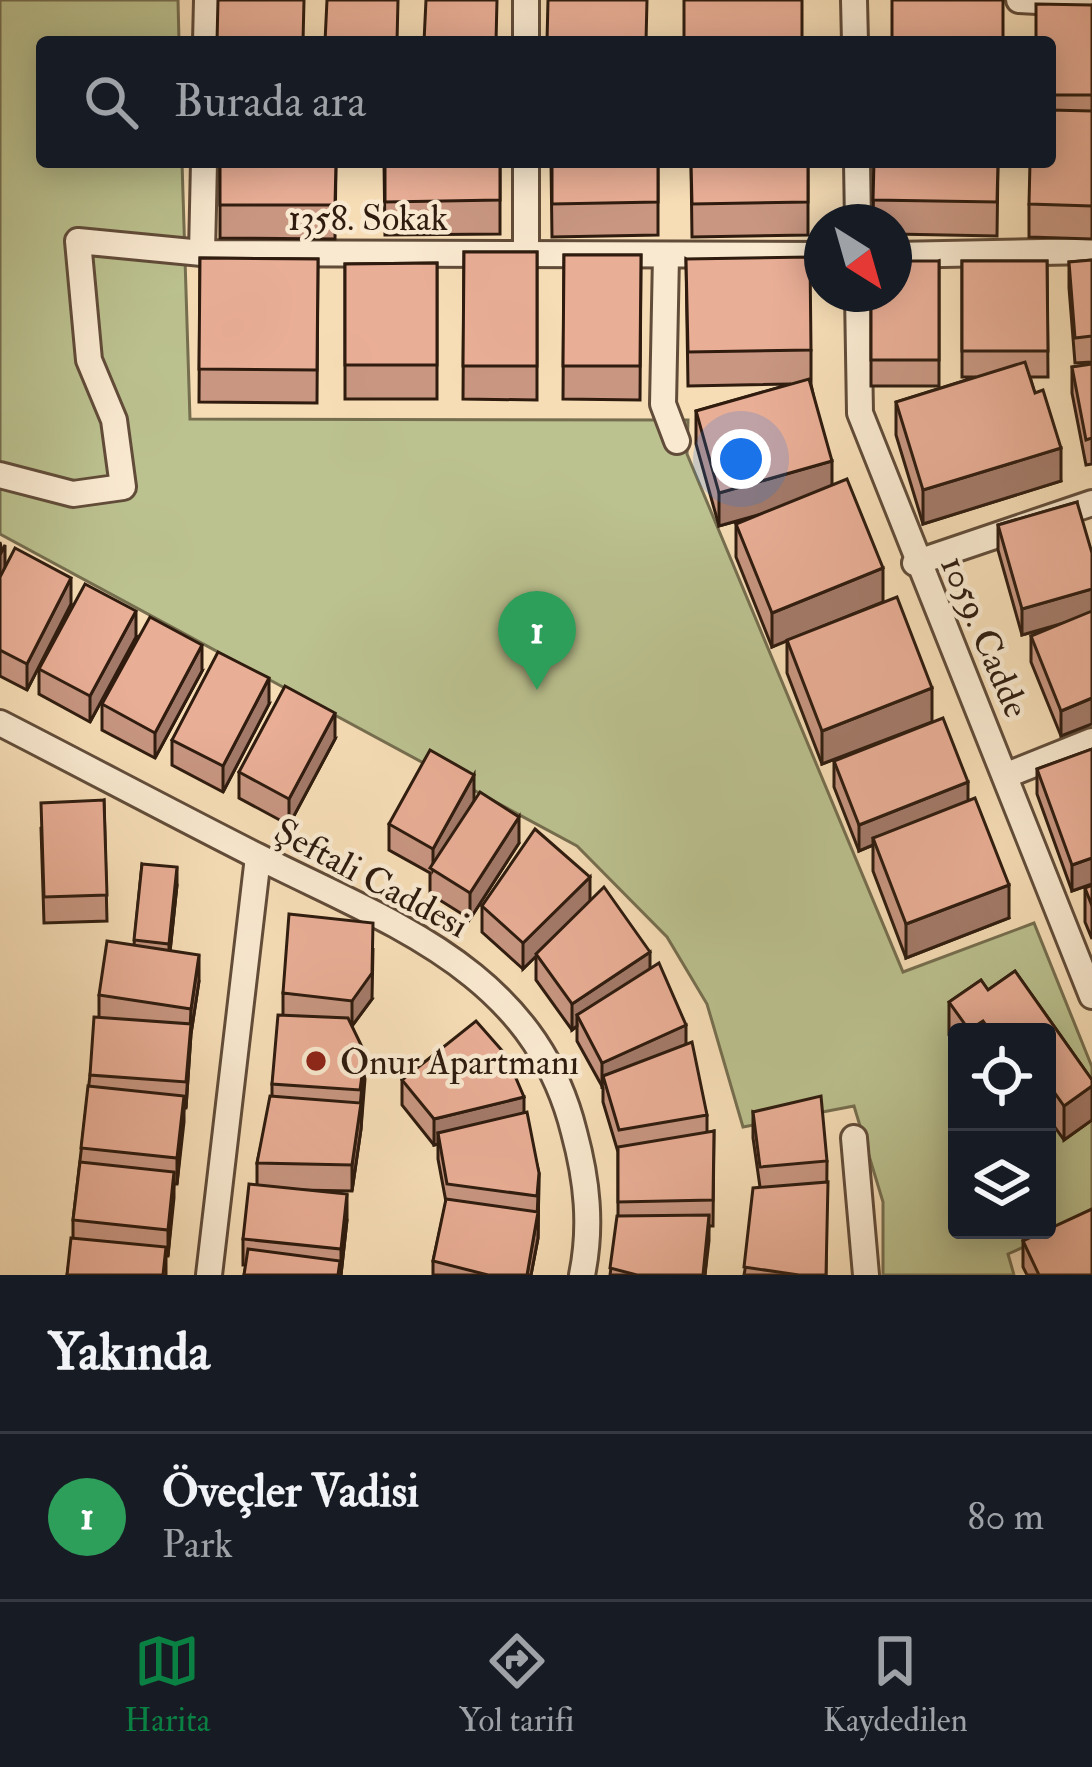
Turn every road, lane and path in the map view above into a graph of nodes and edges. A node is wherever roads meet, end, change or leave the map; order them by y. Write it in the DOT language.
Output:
graph roads {
  1 [pos="207,0"];
  2 [pos="526,0"];
  3 [pos="854,0"];
  4 [pos="1018,0"];
  5 [pos="1092,4"];
  6 [pos="206,36"];
  7 [pos="526,36"];
  8 [pos="855,36"];
  9 [pos="204,168"];
  10 [pos="526,168"];
  11 [pos="857,168"];
  12 [pos="858,204"];
  13 [pos="1092,251"];
  14 [pos="202,253"];
  15 [pos="526,254"];
  16 [pos="804,255"];
  17 [pos="912,255"];
  18 [pos="665,256"];
  19 [pos="858,312"];
  20 [pos="677,441"];
  21 [pos="0,475"];
  22 [pos="1092,503"];
  23 [pos="915,563"];
  24 [pos="0,723"];
  25 [pos="1092,742"];
  26 [pos="1007,775"];
  27 [pos="259,856"];
  28 [pos="1092,996"];
  29 [pos="854,1138"];
  30 [pos="209,1275"];
  31 [pos="582,1275"];
  32 [pos="866,1275"];
  1 -- 6 [label="street"];
  2 -- 7 [label="street"];
  3 -- 8 [label="street"];
  4 -- 5 [label="street"];
  9 -- 14 [label="street"];
  10 -- 15 [label="street"];
  11 -- 12 [label="street"];
  13 -- 17 [label="street"];
  14 -- 15 [label="street, 1358. Sokak"];
  14 -- 21 [label="street, 1358. Sokak"];
  15 -- 18 [label="street, 1358. Sokak"];
  16 -- 18 [label="street, 1358. Sokak"];
  18 -- 20 [label="street"];
  19 -- 23 [label="street, 1059. Cadde"];
  22 -- 23 [label="street"];
  23 -- 26 [label="street, 1059. Cadde"];
  24 -- 27 [label="street, Şeftali Caddesi"];
  25 -- 26 [label="street"];
  26 -- 28 [label="street, 1059. Cadde"];
  27 -- 30 [label="street"];
  27 -- 31 [label="street, Şeftali Caddesi"];
  29 -- 32 [label="street"];
}
